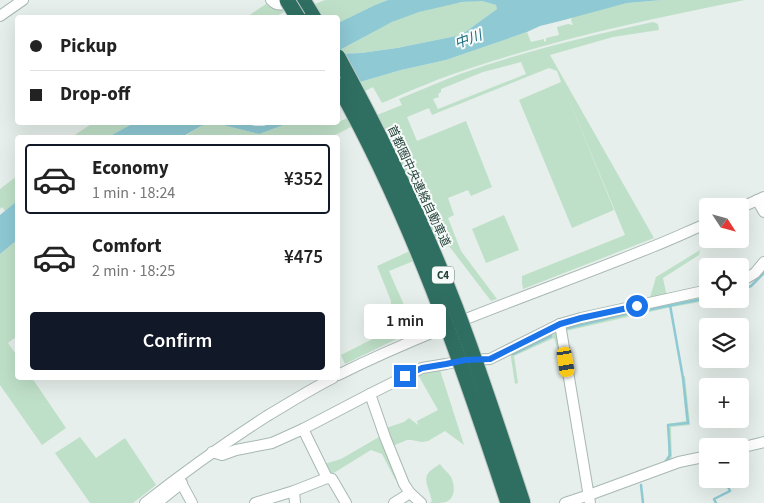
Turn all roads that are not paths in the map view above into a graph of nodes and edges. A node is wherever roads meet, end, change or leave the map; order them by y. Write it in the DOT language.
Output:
graph roads {
  1 [pos="23,0"];
  2 [pos="271,0"];
  3 [pos="287,0"];
  4 [pos="295,0"];
  5 [pos="303,0"];
  6 [pos="296,15"];
  7 [pos="312,15"];
  8 [pos="0,16"];
  9 [pos="340,61"];
  10 [pos="340,89"];
  11 [pos="760,199"];
  12 [pos="764,212"];
  13 [pos="699,227"];
  14 [pos="764,262"];
  15 [pos="749,277"];
  16 [pos="699,292"];
  17 [pos="560,324"];
  18 [pos="340,374"];
  19 [pos="330,380"];
  20 [pos="370,394"];
  21 [pos="303,429"];
  22 [pos="764,442"];
  23 [pos="749,446"];
  24 [pos="212,452"];
  25 [pos="699,458"];
  26 [pos="327,478"];
  27 [pos="180,480"];
  28 [pos="294,491"];
  29 [pos="410,493"];
  30 [pos="590,499"];
  31 [pos="145,503"];
  32 [pos="157,503"];
  33 [pos="192,503"];
  34 [pos="255,503"];
  35 [pos="295,503"];
  36 [pos="346,503"];
  37 [pos="394,503"];
  38 [pos="420,503"];
  39 [pos="508,503"];
  40 [pos="523,503"];
  41 [pos="565,503"];
  1 -- 8 [label="street"];
  2 -- 4 [label="street"];
  3 -- 6 [label="highway, bridge"];
  5 -- 7 [label="highway"];
  9 -- 40 [label="highway, 首都圏中央連絡自動車道 / C4, bridge"];
  10 -- 39 [label="highway, C4, bridge"];
  11 -- 12 [label="street"];
  13 -- 18 [label="street"];
  14 -- 15 [label="street"];
  16 -- 17 [label="street"];
  17 -- 20 [label="street"];
  17 -- 30 [label="street"];
  19 -- 24 [label="street"];
  20 -- 21 [label="street"];
  20 -- 29 [label="street"];
  21 -- 24 [label="street"];
  21 -- 26 [label="street"];
  22 -- 23 [label="street"];
  24 -- 27 [label="street"];
  25 -- 30 [label="street"];
  26 -- 28 [label="street"];
  26 -- 36 [label="street"];
  27 -- 31 [label="street"];
  27 -- 32 [label="street"];
  27 -- 33 [label="street"];
  28 -- 34 [label="street"];
  28 -- 35 [label="street"];
  29 -- 37 [label="street"];
  29 -- 38 [label="street"];
  30 -- 41 [label="street"];
}
